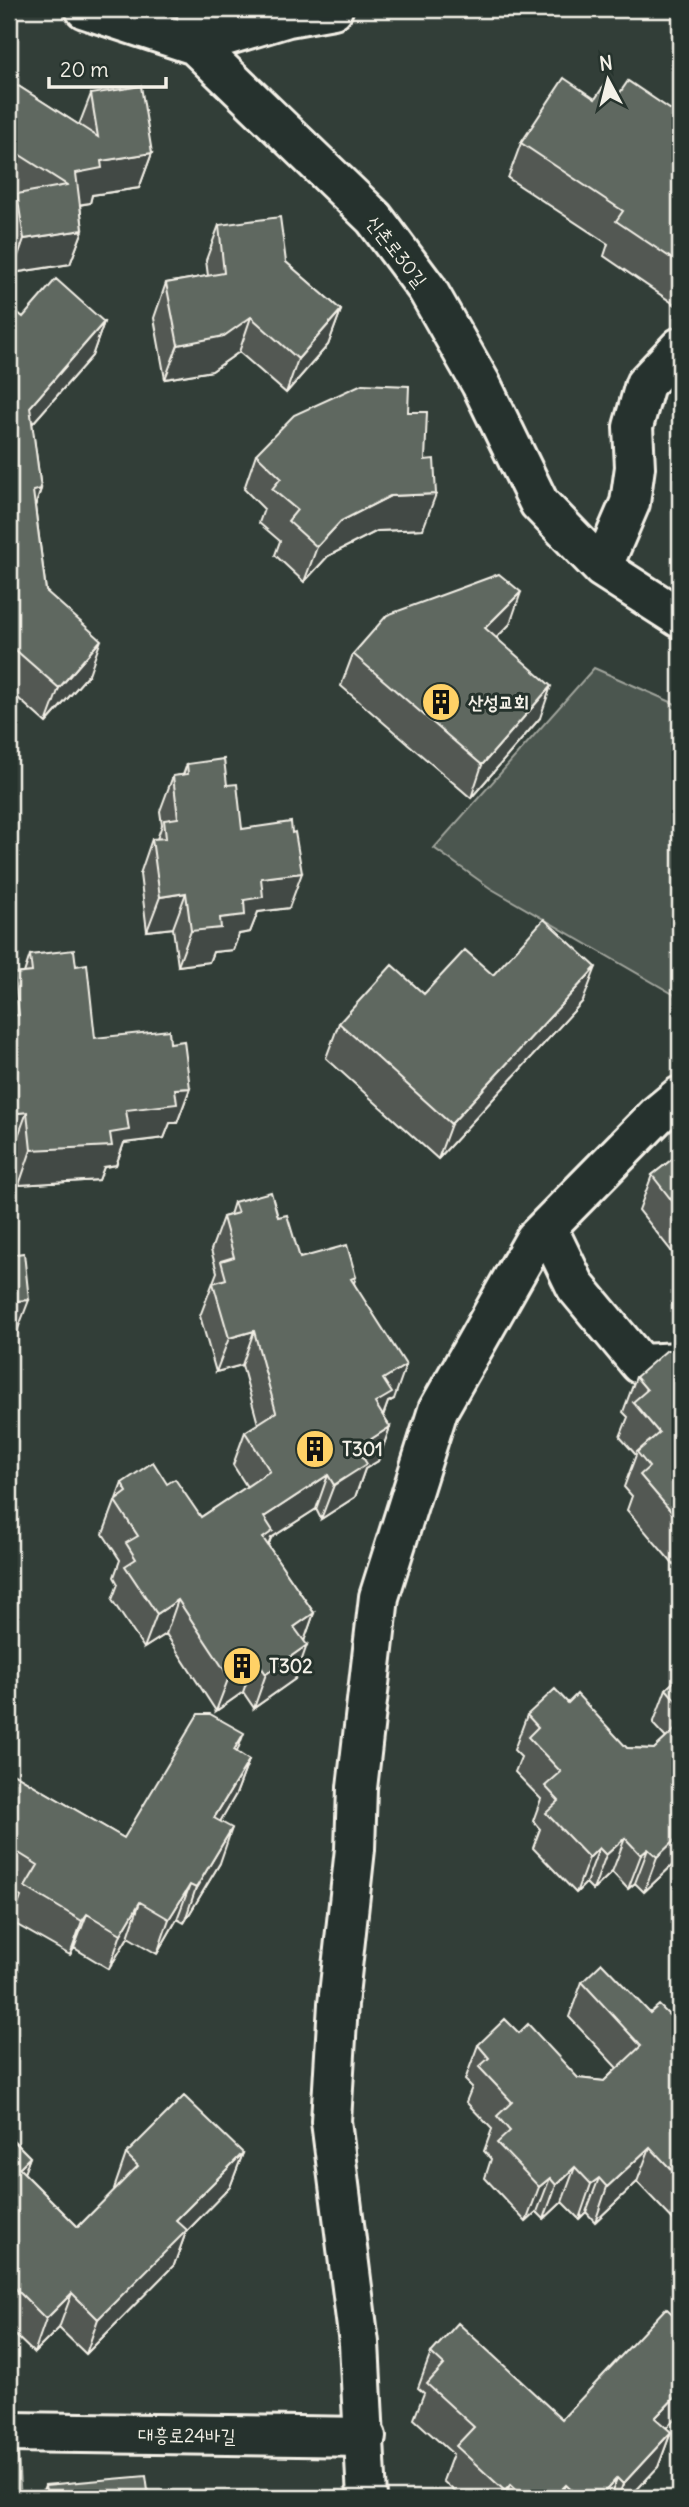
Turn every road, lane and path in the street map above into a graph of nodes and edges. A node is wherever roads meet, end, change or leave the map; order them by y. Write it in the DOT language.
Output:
graph roads {
  1 [pos="85,9"];
  2 [pos="332,9"];
  3 [pos="197,27"];
  4 [pos="680,347"];
  5 [pos="602,568"];
  6 [pos="680,618"];
  7 [pos="680,1096"];
  8 [pos="547,1227"];
  9 [pos="680,1362"];
  10 [pos="9,2432"];
  11 [pos="366,2437"];
  12 [pos="366,2498"];
  1 -- 3 [label="street"];
  2 -- 3 [label="street"];
  3 -- 5 [label="street, 신촌로30길"];
  4 -- 5 [label="street"];
  5 -- 6 [label="street, 신촌로30길"];
  7 -- 8 [label="street"];
  8 -- 9 [label="street"];
  8 -- 11 [label="street"];
  10 -- 11 [label="street, 대흥로24바길"];
  11 -- 12 [label="street"];
}
